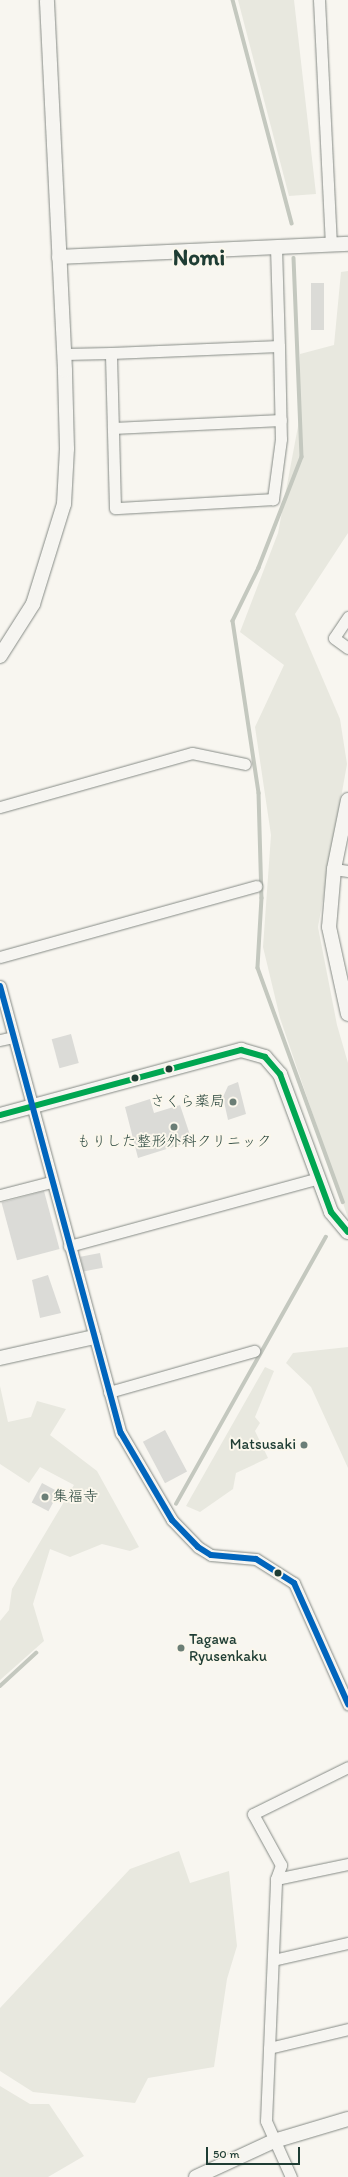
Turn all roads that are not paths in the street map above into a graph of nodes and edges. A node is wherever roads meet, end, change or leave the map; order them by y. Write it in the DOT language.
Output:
graph roads {
  1 [pos="47,0"];
  2 [pos="319,0"];
  3 [pos="348,244"];
  4 [pos="331,245"];
  5 [pos="276,247"];
  6 [pos="59,257"];
  7 [pos="279,346"];
  8 [pos="112,353"];
  9 [pos="64,354"];
  10 [pos="281,420"];
  11 [pos="113,428"];
  12 [pos="348,617"];
  13 [pos="348,648"];
  14 [pos="0,656"];
  15 [pos="245,764"];
  16 [pos="348,800"];
  17 [pos="0,806"];
  18 [pos="334,869"];
  19 [pos="348,871"];
  20 [pos="256,886"];
  21 [pos="0,957"];
  22 [pos="0,986"];
  23 [pos="348,1014"];
  24 [pos="13,1037"];
  25 [pos="0,1040"];
  26 [pos="32,1107"];
  27 [pos="0,1115"];
  28 [pos="319,1178"];
  29 [pos="51,1182"];
  30 [pos="0,1195"];
  31 [pos="348,1232"];
  32 [pos="69,1246"];
  33 [pos="94,1337"];
  34 [pos="254,1351"];
  35 [pos="0,1358"];
  36 [pos="109,1392"];
  37 [pos="348,1704"];
  38 [pos="348,1767"];
  39 [pos="348,1864"];
  40 [pos="276,1879"];
  41 [pos="348,1944"];
  42 [pos="273,1960"];
  43 [pos="348,2029"];
  44 [pos="269,2048"];
  45 [pos="348,2119"];
  46 [pos="274,2141"];
  47 [pos="196,2177"];
  48 [pos="291,2177"];
  1 -- 6 [label="street"];
  2 -- 4 [label="street"];
  3 -- 4 [label="street"];
  4 -- 5 [label="street"];
  5 -- 6 [label="street"];
  5 -- 7 [label="street"];
  6 -- 9 [label="street"];
  7 -- 8 [label="street"];
  7 -- 10 [label="street"];
  8 -- 9 [label="street"];
  8 -- 11 [label="street"];
  9 -- 14 [label="street"];
  10 -- 11 [label="street"];
  10 -- 11 [label="street"];
  12 -- 13 [label="street"];
  15 -- 17 [label="street"];
  16 -- 18 [label="street"];
  18 -- 19 [label="street"];
  18 -- 23 [label="street"];
  20 -- 21 [label="street"];
  22 -- 24 [label="street"];
  24 -- 25 [label="street"];
  24 -- 26 [label="street"];
  26 -- 27 [label="street"];
  26 -- 28 [label="street"];
  26 -- 29 [label="street"];
  28 -- 31 [label="street"];
  28 -- 32 [label="street"];
  29 -- 30 [label="street"];
  29 -- 32 [label="street"];
  32 -- 33 [label="street"];
  33 -- 35 [label="street"];
  33 -- 36 [label="street"];
  34 -- 36 [label="street"];
  36 -- 37 [label="street"];
  38 -- 40 [label="street"];
  39 -- 40 [label="street"];
  40 -- 42 [label="street"];
  41 -- 42 [label="street"];
  42 -- 44 [label="street"];
  43 -- 44 [label="street"];
  44 -- 46 [label="street"];
  45 -- 46 [label="street"];
  46 -- 47 [label="street"];
  46 -- 48 [label="street"];
}
